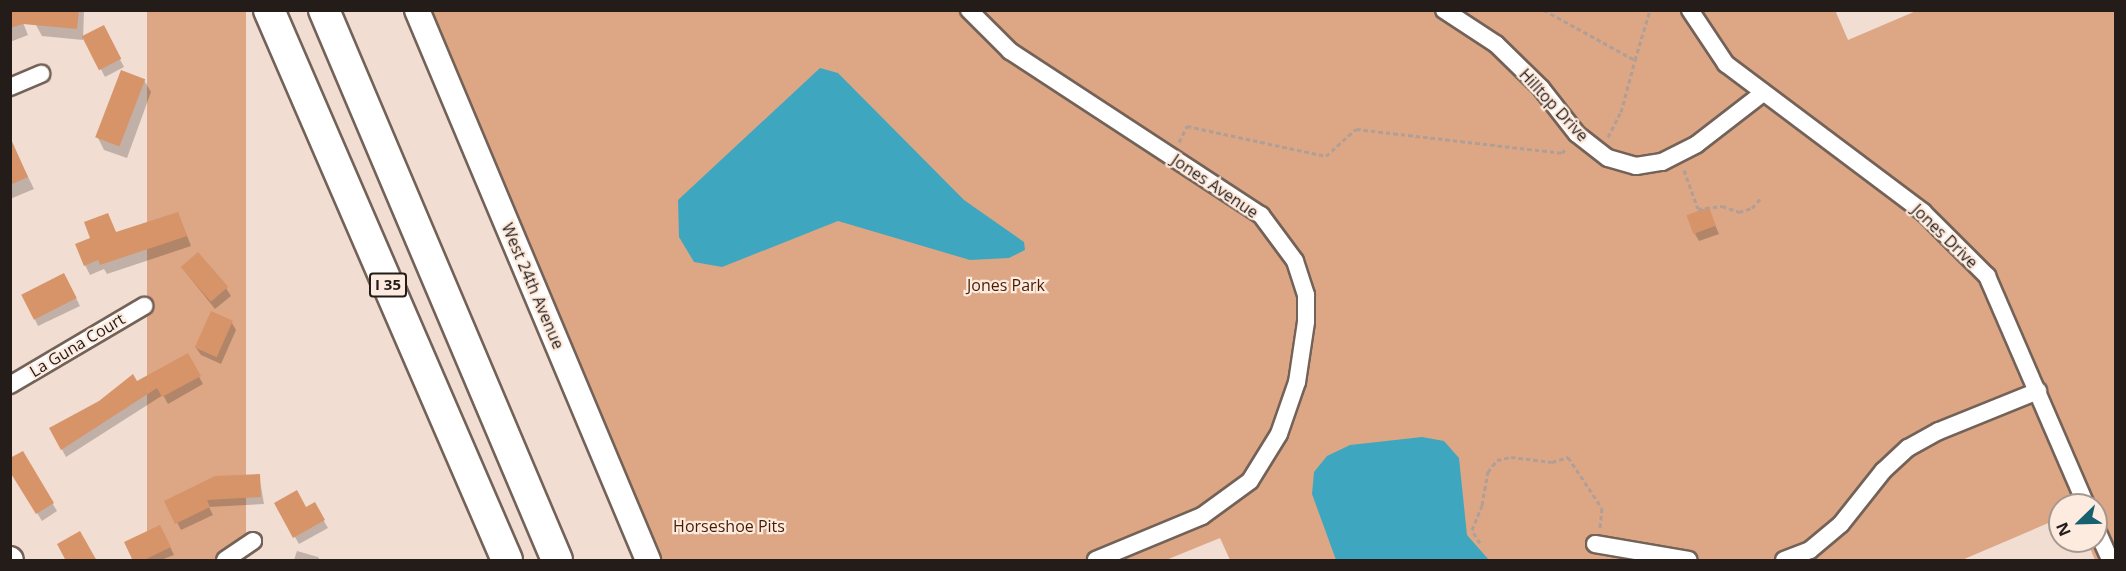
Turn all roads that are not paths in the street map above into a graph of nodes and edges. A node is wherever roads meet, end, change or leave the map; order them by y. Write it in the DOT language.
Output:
graph roads {
  1 [pos="269,10"];
  2 [pos="324,10"];
  3 [pos="417,10"];
  4 [pos="969,10"];
  5 [pos="1444,10"];
  6 [pos="1690,10"];
  7 [pos="41,74"];
  8 [pos="10,87"];
  9 [pos="1763,93"];
  10 [pos="144,306"];
  11 [pos="10,385"];
  12 [pos="2038,390"];
  13 [pos="2081,493"];
  14 [pos="253,541"];
  15 [pos="1595,544"];
  16 [pos="225,561"];
  17 [pos="507,561"];
  18 [pos="557,561"];
  19 [pos="648,561"];
  20 [pos="1096,561"];
  21 [pos="1689,561"];
  22 [pos="1784,561"];
  1 -- 17 [label="highway, I 35"];
  2 -- 18 [label="highway"];
  3 -- 19 [label="street, West 24th Avenue"];
  4 -- 20 [label="street, Jones Avenue"];
  5 -- 9 [label="street, Hilltop Drive"];
  6 -- 9 [label="street, Jones Drive"];
  7 -- 8 [label="street"];
  9 -- 12 [label="street, Jones Drive"];
  10 -- 11 [label="street, La Guna Court"];
  12 -- 13 [label="street, Jones Drive"];
  12 -- 22 [label="street"];
  14 -- 16 [label="street"];
  15 -- 21 [label="street"];
}
